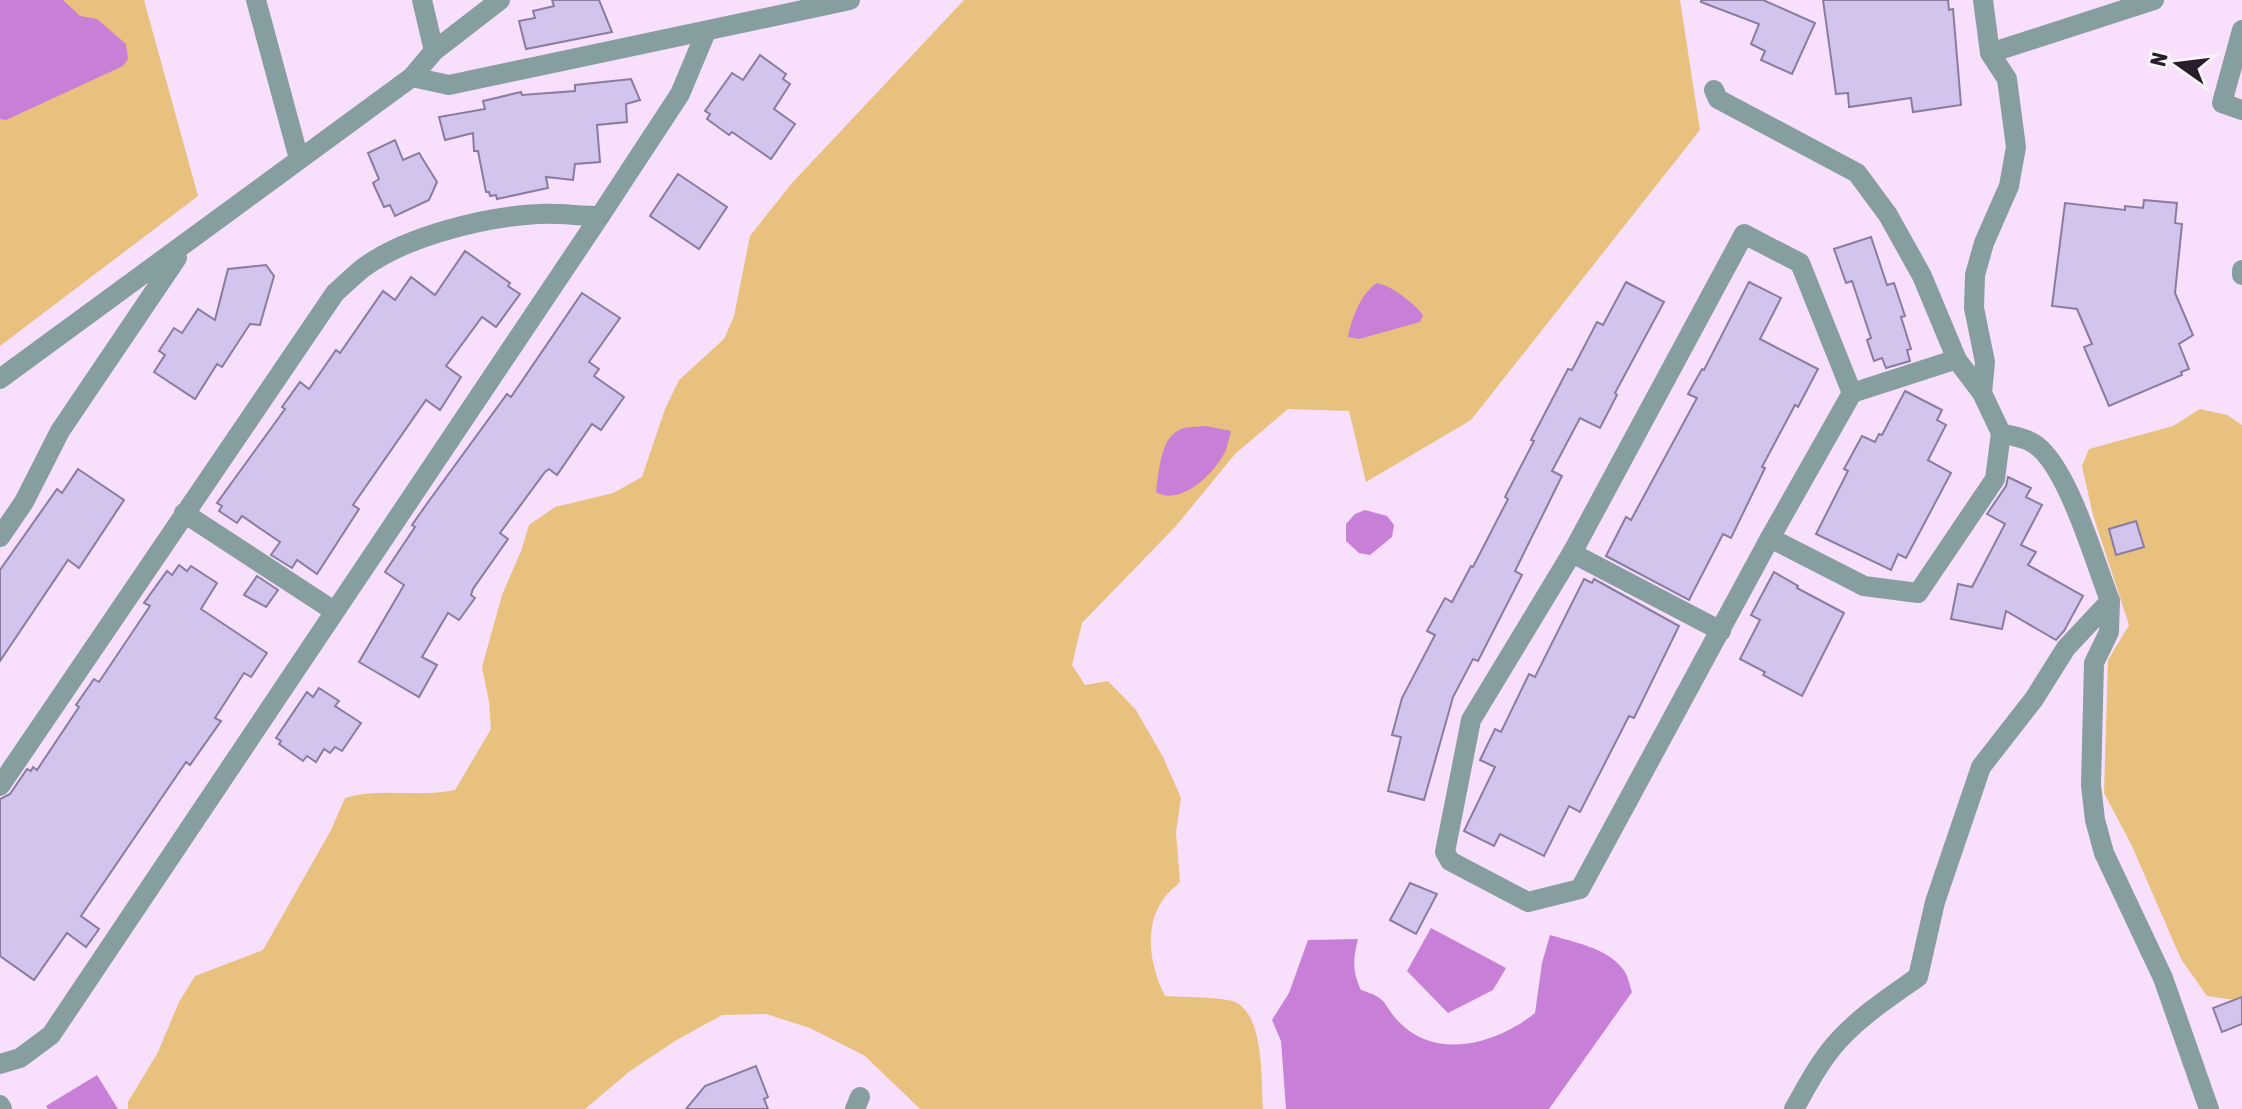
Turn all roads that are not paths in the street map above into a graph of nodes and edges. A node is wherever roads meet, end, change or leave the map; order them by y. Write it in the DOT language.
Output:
graph roads {
  1 [pos="256,0"];
  2 [pos="422,0"];
  3 [pos="500,0"];
  4 [pos="850,0"];
  5 [pos="1983,0"];
  6 [pos="2151,1"];
  7 [pos="2242,30"];
  8 [pos="706,32"];
  9 [pos="434,51"];
  10 [pos="1990,53"];
  11 [pos="412,77"];
  12 [pos="1714,90"];
  13 [pos="2242,110"];
  14 [pos="299,159"];
  15 [pos="600,216"];
  16 [pos="186,245"];
  17 [pos="1948,362"];
  18 [pos="0,379"];
  19 [pos="1852,393"];
  20 [pos="1982,393"];
  21 [pos="2001,433"];
  22 [pos="184,513"];
  23 [pos="0,537"];
  24 [pos="1770,538"];
  25 [pos="1572,553"];
  26 [pos="2110,601"];
  27 [pos="334,611"];
  28 [pos="1721,631"];
  29 [pos="0,786"];
  30 [pos="0,1064"];
  31 [pos="1794,1109"];
  32 [pos="2209,1109"];
  1 -- 14 [label="street"];
  2 -- 9 [label="street"];
  3 -- 9 [label="street"];
  4 -- 8 [label="street"];
  5 -- 10 [label="street"];
  6 -- 10 [label="street"];
  7 -- 13 [label="street"];
  8 -- 11 [label="street"];
  8 -- 15 [label="street"];
  9 -- 11 [label="street"];
  10 -- 20 [label="street"];
  11 -- 14 [label="street"];
  12 -- 20 [label="street"];
  14 -- 16 [label="street"];
  15 -- 22 [label="street"];
  15 -- 27 [label="street"];
  16 -- 18 [label="street"];
  16 -- 23 [label="street"];
  17 -- 19 [label="street"];
  19 -- 24 [label="street"];
  19 -- 25 [label="street"];
  20 -- 21 [label="street"];
  21 -- 24 [label="street"];
  21 -- 26 [label="street"];
  22 -- 27 [label="street"];
  22 -- 29 [label="street"];
  24 -- 28 [label="street"];
  25 -- 28 [label="street"];
  25 -- 28 [label="street"];
  26 -- 31 [label="street"];
  26 -- 32 [label="street"];
  27 -- 30 [label="street"];
}
